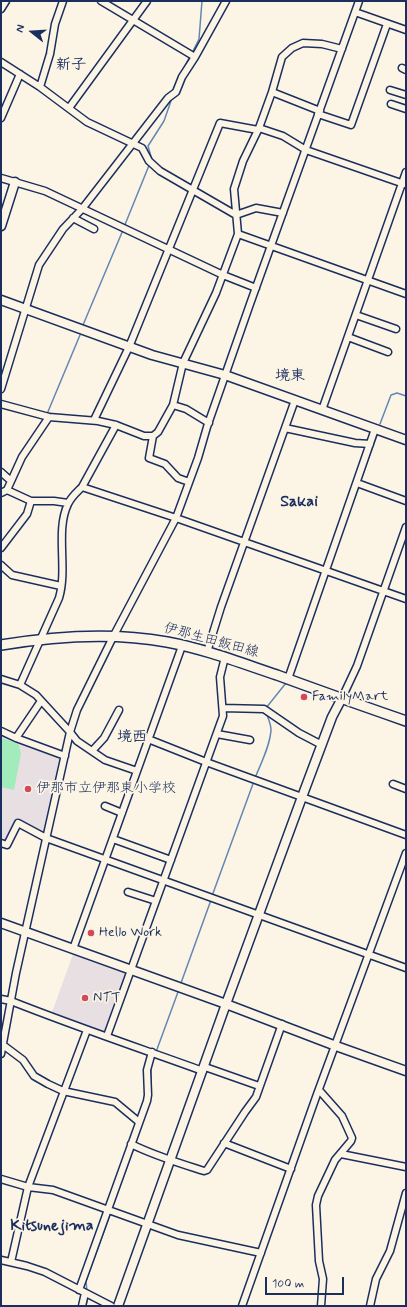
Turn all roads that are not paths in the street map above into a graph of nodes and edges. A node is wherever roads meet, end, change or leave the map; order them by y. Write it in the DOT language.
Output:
graph roads {
  1 [pos="6,1"];
  2 [pos="63,1"];
  3 [pos="101,1"];
  4 [pos="147,1"];
  5 [pos="226,1"];
  6 [pos="359,1"];
  7 [pos="1,9"];
  8 [pos="355,12"];
  9 [pos="133,20"];
  10 [pos="386,24"];
  11 [pos="406,30"];
  12 [pos="342,49"];
  13 [pos="192,56"];
  14 [pos="1,62"];
  15 [pos="20,74"];
  16 [pos="40,87"];
  17 [pos="390,90"];
  18 [pos="272,92"];
  19 [pos="406,95"];
  20 [pos="391,104"];
  21 [pos="69,108"];
  22 [pos="406,109"];
  23 [pos="319,112"];
  24 [pos="1,118"];
  25 [pos="259,129"];
  26 [pos="134,144"];
  27 [pos="306,150"];
  28 [pos="406,172"];
  29 [pos="1,178"];
  30 [pos="15,182"];
  31 [pos="404,184"];
  32 [pos="193,190"];
  33 [pos="82,208"];
  34 [pos="283,213"];
  35 [pos="236,215"];
  36 [pos="73,218"];
  37 [pos="1,226"];
  38 [pos="94,229"];
  39 [pos="238,234"];
  40 [pos="271,246"];
  41 [pos="168,249"];
  42 [pos="222,275"];
  43 [pos="369,280"];
  44 [pos="256,288"];
  45 [pos="406,294"];
  46 [pos="1,300"];
  47 [pos="26,309"];
  48 [pos="356,315"];
  49 [pos="396,329"];
  50 [pos="348,337"];
  51 [pos="129,347"];
  52 [pos="388,352"];
  53 [pos="183,363"];
  54 [pos="225,375"];
  55 [pos="1,389"];
  56 [pos="295,400"];
  57 [pos="1,404"];
  58 [pos="173,405"];
  59 [pos="322,410"];
  60 [pos="47,417"];
  61 [pos="94,420"];
  62 [pos="209,423"];
  63 [pos="116,425"];
  64 [pos="285,428"];
  65 [pos="375,429"];
  66 [pos="153,436"];
  67 [pos="406,440"];
  68 [pos="370,444"];
  69 [pos="1,472"];
  70 [pos="10,480"];
  71 [pos="189,482"];
  72 [pos="358,484"];
  73 [pos="82,487"];
  74 [pos="7,490"];
  75 [pos="1,493"];
  76 [pos="31,501"];
  77 [pos="406,501"];
  78 [pos="68,504"];
  79 [pos="176,518"];
  80 [pos="406,527"];
  81 [pos="245,542"];
  82 [pos="1,548"];
  83 [pos="1,565"];
  84 [pos="327,571"];
  85 [pos="61,586"];
  86 [pos="384,592"];
  87 [pos="406,599"];
  88 [pos="113,637"];
  89 [pos="40,639"];
  90 [pos="1,645"];
  91 [pos="182,646"];
  92 [pos="207,652"];
  93 [pos="225,657"];
  94 [pos="1,679"];
  95 [pos="288,679"];
  96 [pos="20,685"];
  97 [pos="342,698"];
  98 [pos="41,701"];
  99 [pos="223,708"];
  100 [pos="119,710"];
  101 [pos="406,721"];
  102 [pos="1,730"];
  103 [pos="70,732"];
  104 [pos="217,734"];
  105 [pos="16,738"];
  106 [pos="148,739"];
  107 [pos="250,740"];
  108 [pos="322,744"];
  109 [pos="92,751"];
  110 [pos="65,756"];
  111 [pos="206,762"];
  112 [pos="137,771"];
  113 [pos="393,784"];
  114 [pos="406,789"];
  115 [pos="302,797"];
  116 [pos="105,806"];
  117 [pos="122,812"];
  118 [pos="406,835"];
  119 [pos="46,838"];
  120 [pos="113,839"];
  121 [pos="1,843"];
  122 [pos="406,853"];
  123 [pos="105,859"];
  124 [pos="171,860"];
  125 [pos="164,880"];
  126 [pos="128,892"];
  127 [pos="156,901"];
  128 [pos="259,915"];
  129 [pos="1,923"];
  130 [pos="25,932"];
  131 [pos="73,949"];
  132 [pos="369,954"];
  133 [pos="406,968"];
  134 [pos="131,970"];
  135 [pos="1,999"];
  136 [pos="11,1001"];
  137 [pos="226,1004"];
  138 [pos="282,1024"];
  139 [pos="87,1030"];
  140 [pos="107,1036"];
  141 [pos="3,1045"];
  142 [pos="336,1046"];
  143 [pos="154,1053"];
  144 [pos="1,1054"];
  145 [pos="204,1069"];
  146 [pos="406,1071"];
  147 [pos="259,1086"];
  148 [pos="319,1090"];
  149 [pos="63,1091"];
  150 [pos="139,1122"];
  151 [pos="224,1143"];
  152 [pos="133,1145"];
  153 [pos="341,1154"];
  154 [pos="170,1161"];
  155 [pos="406,1167"];
  156 [pos="291,1169"];
  157 [pos="1,1179"];
  158 [pos="28,1188"];
  159 [pos="406,1192"];
  160 [pos="110,1211"];
  161 [pos="148,1224"];
  162 [pos="261,1253"];
  163 [pos="1,1260"];
  164 [pos="11,1262"];
  165 [pos="78,1290"];
  166 [pos="87,1294"];
  167 [pos="82,1306"];
  168 [pos="111,1306"];
  169 [pos="118,1306"];
  170 [pos="242,1306"];
  171 [pos="321,1306"];
  172 [pos="370,1306"];
  1 -- 7 [label="street"];
  2 -- 16 [label="street"];
  3 -- 9 [label="street"];
  4 -- 9 [label="street"];
  5 -- 13 [label="street"];
  6 -- 8 [label="street"];
  8 -- 10 [label="street"];
  8 -- 12 [label="street"];
  9 -- 13 [label="street"];
  9 -- 21 [label="street"];
  10 -- 11 [label="street"];
  10 -- 23 [label="street"];
  12 -- 18 [label="street"];
  12 -- 23 [label="street"];
  13 -- 26 [label="street"];
  14 -- 15 [label="street"];
  15 -- 16 [label="street"];
  15 -- 24 [label="street"];
  16 -- 21 [label="street"];
  17 -- 19 [label="street"];
  18 -- 23 [label="street"];
  18 -- 25 [label="street"];
  20 -- 22 [label="street"];
  21 -- 26 [label="street"];
  23 -- 27 [label="street"];
  25 -- 27 [label="street"];
  25 -- 32 [label="street"];
  25 -- 35 [label="street"];
  26 -- 32 [label="street"];
  26 -- 33 [label="street"];
  27 -- 31 [label="street"];
  27 -- 34 [label="street"];
  28 -- 31 [label="street"];
  29 -- 30 [label="street"];
  30 -- 33 [label="street"];
  30 -- 37 [label="street"];
  31 -- 43 [label="street"];
  32 -- 35 [label="street"];
  32 -- 41 [label="street"];
  33 -- 36 [label="street"];
  33 -- 41 [label="street"];
  34 -- 35 [label="street"];
  34 -- 40 [label="street"];
  35 -- 39 [label="street"];
  36 -- 38 [label="street"];
  36 -- 47 [label="street"];
  39 -- 40 [label="street"];
  39 -- 42 [label="street"];
  40 -- 43 [label="street"];
  40 -- 44 [label="street"];
  41 -- 42 [label="street"];
  41 -- 51 [label="street"];
  42 -- 44 [label="street"];
  42 -- 53 [label="street"];
  43 -- 45 [label="street"];
  43 -- 48 [label="street"];
  44 -- 54 [label="street"];
  46 -- 47 [label="street"];
  47 -- 51 [label="street"];
  47 -- 55 [label="street"];
  48 -- 49 [label="street"];
  48 -- 50 [label="street"];
  50 -- 52 [label="street"];
  50 -- 59 [label="street"];
  51 -- 53 [label="street"];
  51 -- 61 [label="street"];
  53 -- 54 [label="street"];
  53 -- 58 [label="street"];
  54 -- 56 [label="street"];
  54 -- 62 [label="street"];
  56 -- 59 [label="street"];
  56 -- 64 [label="street"];
  57 -- 60 [label="street"];
  58 -- 62 [label="street"];
  58 -- 66 [label="street"];
  59 -- 65 [label="street"];
  60 -- 61 [label="street"];
  60 -- 70 [label="street"];
  61 -- 63 [label="street"];
  62 -- 71 [label="street"];
  63 -- 66 [label="street"];
  63 -- 73 [label="street"];
  64 -- 68 [label="street"];
  64 -- 81 [label="street"];
  65 -- 67 [label="street"];
  65 -- 68 [label="street"];
  66 -- 71 [label="street"];
  68 -- 72 [label="street"];
  69 -- 70 [label="street"];
  70 -- 74 [label="street"];
  71 -- 79 [label="street"];
  72 -- 77 [label="street"];
  72 -- 84 [label="street"];
  73 -- 78 [label="street"];
  73 -- 79 [label="street"];
  74 -- 75 [label="street"];
  74 -- 76 [label="street"];
  76 -- 78 [label="street"];
  76 -- 82 [label="street"];
  78 -- 85 [label="street"];
  79 -- 81 [label="street"];
  79 -- 88 [label="street"];
  80 -- 86 [label="street"];
  81 -- 84 [label="street"];
  81 -- 92 [label="street"];
  83 -- 85 [label="street"];
  84 -- 86 [label="street"];
  84 -- 95 [label="street"];
  85 -- 89 [label="street"];
  86 -- 87 [label="street"];
  86 -- 97 [label="street"];
  88 -- 89 [label="main road, 伊那生田飯田線"];
  88 -- 91 [label="main road, 伊那生田飯田線"];
  88 -- 103 [label="street"];
  89 -- 90 [label="main road, 伊那生田飯田線"];
  89 -- 96 [label="street"];
  91 -- 92 [label="main road, 伊那生田飯田線"];
  91 -- 106 [label="street"];
  92 -- 93 [label="main road, 伊那生田飯田線"];
  93 -- 95 [label="main road, 伊那生田飯田線"];
  93 -- 99 [label="street"];
  94 -- 96 [label="street"];
  95 -- 97 [label="main road, 伊那生田飯田線"];
  96 -- 98 [label="street"];
  97 -- 101 [label="main road, 伊那生田飯田線"];
  97 -- 108 [label="street"];
  98 -- 103 [label="street"];
  98 -- 105 [label="street"];
  99 -- 104 [label="street"];
  99 -- 108 [label="street"];
  100 -- 109 [label="street"];
  102 -- 105 [label="street"];
  103 -- 109 [label="street"];
  103 -- 110 [label="street"];
  104 -- 107 [label="street"];
  104 -- 111 [label="street"];
  105 -- 110 [label="street"];
  106 -- 111 [label="street"];
  106 -- 112 [label="street"];
  108 -- 115 [label="street"];
  109 -- 112 [label="street"];
  110 -- 119 [label="street"];
  111 -- 115 [label="street"];
  111 -- 124 [label="street"];
  112 -- 117 [label="street"];
  113 -- 114 [label="street"];
  115 -- 118 [label="street"];
  115 -- 128 [label="street"];
  116 -- 117 [label="street"];
  117 -- 120 [label="street"];
  119 -- 121 [label="street"];
  119 -- 123 [label="street"];
  119 -- 130 [label="street"];
  120 -- 123 [label="street"];
  120 -- 124 [label="street"];
  122 -- 132 [label="street"];
  123 -- 125 [label="street"];
  123 -- 131 [label="street"];
  124 -- 125 [label="street"];
  125 -- 127 [label="street"];
  125 -- 128 [label="street"];
  126 -- 127 [label="street"];
  127 -- 134 [label="street"];
  128 -- 132 [label="street"];
  128 -- 137 [label="street"];
  129 -- 130 [label="street"];
  130 -- 131 [label="street"];
  130 -- 136 [label="street"];
  131 -- 134 [label="street"];
  132 -- 133 [label="street"];
  132 -- 142 [label="street"];
  134 -- 137 [label="street"];
  134 -- 140 [label="street"];
  135 -- 136 [label="street"];
  136 -- 139 [label="street"];
  136 -- 141 [label="street"];
  137 -- 138 [label="street"];
  137 -- 145 [label="street"];
  138 -- 142 [label="street"];
  138 -- 147 [label="street"];
  139 -- 140 [label="street"];
  139 -- 149 [label="street"];
  140 -- 143 [label="street"];
  141 -- 144 [label="street"];
  141 -- 149 [label="street"];
  142 -- 146 [label="street"];
  142 -- 148 [label="street"];
  143 -- 145 [label="street"];
  143 -- 150 [label="street"];
  145 -- 147 [label="street"];
  145 -- 154 [label="street"];
  147 -- 151 [label="street"];
  148 -- 153 [label="street"];
  148 -- 156 [label="street"];
  149 -- 150 [label="street"];
  149 -- 158 [label="street"];
  150 -- 152 [label="street"];
  151 -- 154 [label="street"];
  151 -- 156 [label="street"];
  152 -- 154 [label="street"];
  152 -- 160 [label="street"];
  153 -- 155 [label="street"];
  153 -- 171 [label="street"];
  154 -- 161 [label="street"];
  156 -- 162 [label="street"];
  157 -- 158 [label="street"];
  158 -- 160 [label="street"];
  158 -- 164 [label="street"];
  159 -- 172 [label="street"];
  160 -- 161 [label="street"];
  160 -- 165 [label="street"];
  161 -- 162 [label="street"];
  161 -- 169 [label="street"];
  162 -- 170 [label="street"];
  163 -- 164 [label="street"];
  164 -- 165 [label="street"];
  165 -- 166 [label="street"];
  166 -- 167 [label="street"];
  166 -- 168 [label="street"];
}
